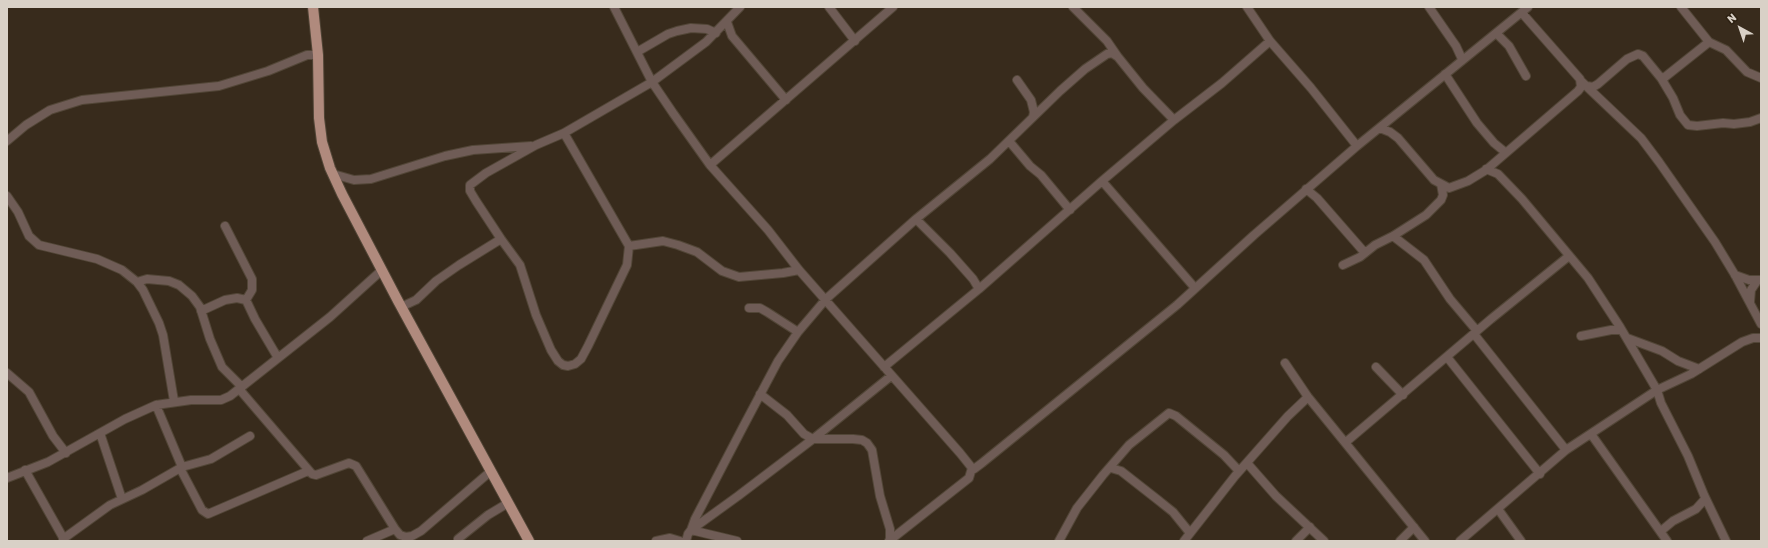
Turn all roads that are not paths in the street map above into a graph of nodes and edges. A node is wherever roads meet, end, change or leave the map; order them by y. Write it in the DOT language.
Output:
graph roads {
  1 [pos="313,7"];
  2 [pos="614,7"];
  3 [pos="740,7"];
  4 [pos="829,7"];
  5 [pos="893,7"];
  6 [pos="1073,7"];
  7 [pos="1247,7"];
  8 [pos="1429,7"];
  9 [pos="1681,7"];
  10 [pos="1525,10"];
  11 [pos="727,22"];
  12 [pos="716,33"];
  13 [pos="1496,33"];
  14 [pos="855,41"];
  15 [pos="1270,41"];
  16 [pos="1709,42"];
  17 [pos="637,52"];
  18 [pos="318,54"];
  19 [pos="1118,57"];
  20 [pos="1462,60"];
  21 [pos="1445,74"];
  22 [pos="1526,76"];
  23 [pos="1661,78"];
  24 [pos="1761,78"];
  25 [pos="1017,80"];
  26 [pos="652,82"];
  27 [pos="1584,83"];
  28 [pos="786,100"];
  29 [pos="1033,117"];
  30 [pos="1761,118"];
  31 [pos="1174,120"];
  32 [pos="1380,128"];
  33 [pos="564,133"];
  34 [pos="7,141"];
  35 [pos="1009,141"];
  36 [pos="536,145"];
  37 [pos="1357,146"];
  38 [pos="1502,154"];
  39 [pos="710,165"];
  40 [pos="1486,169"];
  41 [pos="333,174"];
  42 [pos="1498,174"];
  43 [pos="1102,180"];
  44 [pos="1441,184"];
  45 [pos="1306,189"];
  46 [pos="7,196"];
  47 [pos="1070,210"];
  48 [pos="916,219"];
  49 [pos="225,226"];
  50 [pos="1393,236"];
  51 [pos="501,239"];
  52 [pos="629,246"];
  53 [pos="1365,253"];
  54 [pos="1569,256"];
  55 [pos="1343,265"];
  56 [pos="382,270"];
  57 [pos="799,270"];
  58 [pos="1735,274"];
  59 [pos="1759,280"];
  60 [pos="137,282"];
  61 [pos="1195,288"];
  62 [pos="979,289"];
  63 [pos="826,299"];
  64 [pos="246,300"];
  65 [pos="1750,303"];
  66 [pos="402,307"];
  67 [pos="749,308"];
  68 [pos="201,311"];
  69 [pos="1761,324"];
  70 [pos="1621,330"];
  71 [pos="798,332"];
  72 [pos="1476,333"];
  73 [pos="1581,336"];
  74 [pos="1627,338"];
  75 [pos="1761,338"];
  76 [pos="1447,357"];
  77 [pos="278,358"];
  78 [pos="1285,363"];
  79 [pos="884,367"];
  80 [pos="1376,367"];
  81 [pos="1699,369"];
  82 [pos="8,376"];
  83 [pos="891,376"];
  84 [pos="241,388"];
  85 [pos="1657,390"];
  86 [pos="760,394"];
  87 [pos="1403,395"];
  88 [pos="1308,397"];
  89 [pos="174,401"];
  90 [pos="156,405"];
  91 [pos="100,433"];
  92 [pos="1591,434"];
  93 [pos="250,436"];
  94 [pos="813,439"];
  95 [pos="1346,442"];
  96 [pos="1566,450"];
  97 [pos="66,453"];
  98 [pos="1247,463"];
  99 [pos="181,467"];
  100 [pos="972,468"];
  101 [pos="1111,468"];
  102 [pos="25,470"];
  103 [pos="308,471"];
  104 [pos="491,471"];
  105 [pos="1239,471"];
  106 [pos="1540,474"];
  107 [pos="7,478"];
  108 [pos="122,499"];
  109 [pos="1705,499"];
  110 [pos="508,503"];
  111 [pos="1498,509"];
  112 [pos="1310,527"];
  113 [pos="1414,527"];
  114 [pos="692,530"];
  115 [pos="1661,531"];
  116 [pos="1190,533"];
  117 [pos="398,535"];
  118 [pos="458,539"];
  119 [pos="64,540"];
  120 [pos="889,540"];
  121 [pos="367,541"];
  122 [pos="529,541"];
  123 [pos="656,541"];
  124 [pos="680,541"];
  125 [pos="686,541"];
  126 [pos="737,541"];
  127 [pos="1059,541"];
  128 [pos="1184,541"];
  129 [pos="1296,541"];
  130 [pos="1324,541"];
  131 [pos="1400,541"];
  132 [pos="1425,541"];
  133 [pos="1460,541"];
  134 [pos="1521,541"];
  135 [pos="1667,541"];
  136 [pos="1726,541"];
  1 -- 18 [label="main road"];
  2 -- 17 [label="street"];
  3 -- 11 [label="street"];
  4 -- 14 [label="street"];
  5 -- 14 [label="street"];
  6 -- 19 [label="street"];
  7 -- 15 [label="street"];
  8 -- 20 [label="street"];
  9 -- 16 [label="street"];
  10 -- 13 [label="street"];
  10 -- 27 [label="street"];
  11 -- 12 [label="street"];
  11 -- 28 [label="street"];
  12 -- 17 [label="street"];
  12 -- 26 [label="street"];
  13 -- 20 [label="street"];
  13 -- 22 [label="street"];
  14 -- 28 [label="street"];
  15 -- 31 [label="street"];
  15 -- 37 [label="street"];
  16 -- 23 [label="street"];
  16 -- 24 [label="street"];
  17 -- 26 [label="street"];
  18 -- 34 [label="street"];
  18 -- 41 [label="main road"];
  19 -- 29 [label="street"];
  19 -- 31 [label="street"];
  20 -- 21 [label="street"];
  21 -- 32 [label="street"];
  21 -- 38 [label="street"];
  23 -- 27 [label="street"];
  23 -- 30 [label="street"];
  25 -- 29 [label="street"];
  26 -- 33 [label="street"];
  26 -- 39 [label="street"];
  27 -- 38 [label="street"];
  27 -- 58 [label="street"];
  28 -- 39 [label="street"];
  29 -- 35 [label="street"];
  31 -- 43 [label="street"];
  32 -- 37 [label="street"];
  32 -- 44 [label="street"];
  33 -- 36 [label="street"];
  33 -- 52 [label="street"];
  35 -- 47 [label="street"];
  35 -- 48 [label="street"];
  36 -- 41 [label="street"];
  36 -- 51 [label="street"];
  37 -- 45 [label="street"];
  38 -- 40 [label="street"];
  38 -- 42 [label="street"];
  39 -- 57 [label="street"];
  40 -- 42 [label="street"];
  40 -- 44 [label="street"];
  41 -- 56 [label="main road"];
  42 -- 54 [label="street"];
  43 -- 47 [label="street"];
  43 -- 61 [label="street"];
  44 -- 50 [label="street"];
  45 -- 53 [label="street"];
  45 -- 61 [label="street"];
  46 -- 60 [label="street"];
  47 -- 62 [label="street"];
  48 -- 62 [label="street"];
  48 -- 63 [label="street"];
  49 -- 64 [label="street"];
  50 -- 53 [label="street"];
  50 -- 72 [label="street"];
  51 -- 52 [label="street"];
  51 -- 66 [label="street"];
  52 -- 57 [label="street"];
  53 -- 55 [label="street"];
  54 -- 70 [label="street"];
  54 -- 72 [label="street"];
  56 -- 66 [label="main road"];
  56 -- 77 [label="street"];
  57 -- 63 [label="street"];
  58 -- 59 [label="street"];
  58 -- 65 [label="street"];
  59 -- 65 [label="street"];
  60 -- 68 [label="street"];
  60 -- 89 [label="street"];
  61 -- 100 [label="street"];
  62 -- 79 [label="street"];
  63 -- 71 [label="street"];
  63 -- 79 [label="street"];
  64 -- 68 [label="street"];
  64 -- 77 [label="street"];
  65 -- 69 [label="street"];
  66 -- 104 [label="main road"];
  67 -- 71 [label="street"];
  68 -- 84 [label="street"];
  70 -- 73 [label="street"];
  70 -- 74 [label="street"];
  71 -- 86 [label="street"];
  72 -- 76 [label="street"];
  72 -- 96 [label="street"];
  74 -- 81 [label="street"];
  74 -- 85 [label="street"];
  75 -- 81 [label="street"];
  76 -- 87 [label="street"];
  76 -- 106 [label="street"];
  77 -- 84 [label="street"];
  78 -- 88 [label="street"];
  79 -- 83 [label="street"];
  80 -- 87 [label="street"];
  81 -- 85 [label="street"];
  82 -- 97 [label="street"];
  83 -- 94 [label="street"];
  83 -- 100 [label="street"];
  84 -- 89 [label="street"];
  84 -- 103 [label="street"];
  85 -- 92 [label="street"];
  85 -- 109 [label="street"];
  86 -- 94 [label="street"];
  86 -- 114 [label="street"];
  87 -- 95 [label="street"];
  88 -- 95 [label="street"];
  88 -- 98 [label="street"];
  89 -- 90 [label="street"];
  90 -- 91 [label="street"];
  90 -- 99 [label="street"];
  91 -- 97 [label="street"];
  91 -- 108 [label="street"];
  92 -- 96 [label="street"];
  92 -- 115 [label="street"];
  93 -- 99 [label="street"];
  94 -- 114 [label="street"];
  94 -- 120 [label="street"];
  95 -- 113 [label="street"];
  96 -- 106 [label="street"];
  97 -- 102 [label="street"];
  98 -- 105 [label="street"];
  98 -- 112 [label="street"];
  99 -- 103 [label="street"];
  99 -- 108 [label="street"];
  100 -- 120 [label="street"];
  101 -- 105 [label="street"];
  101 -- 116 [label="street"];
  101 -- 127 [label="street"];
  102 -- 107 [label="street"];
  102 -- 119 [label="street"];
  103 -- 117 [label="street"];
  104 -- 110 [label="main road"];
  104 -- 117 [label="street"];
  105 -- 116 [label="street"];
  106 -- 111 [label="street"];
  108 -- 119 [label="street"];
  109 -- 115 [label="street"];
  109 -- 136 [label="street"];
  110 -- 118 [label="street"];
  110 -- 122 [label="main road"];
  111 -- 133 [label="street"];
  111 -- 134 [label="street"];
  112 -- 129 [label="street"];
  112 -- 130 [label="street"];
  113 -- 131 [label="street"];
  113 -- 132 [label="street"];
  114 -- 125 [label="street"];
  114 -- 126 [label="street"];
  115 -- 135 [label="street"];
  116 -- 128 [label="street"];
  117 -- 121 [label="street"];
  123 -- 124 [label="street"];
}
